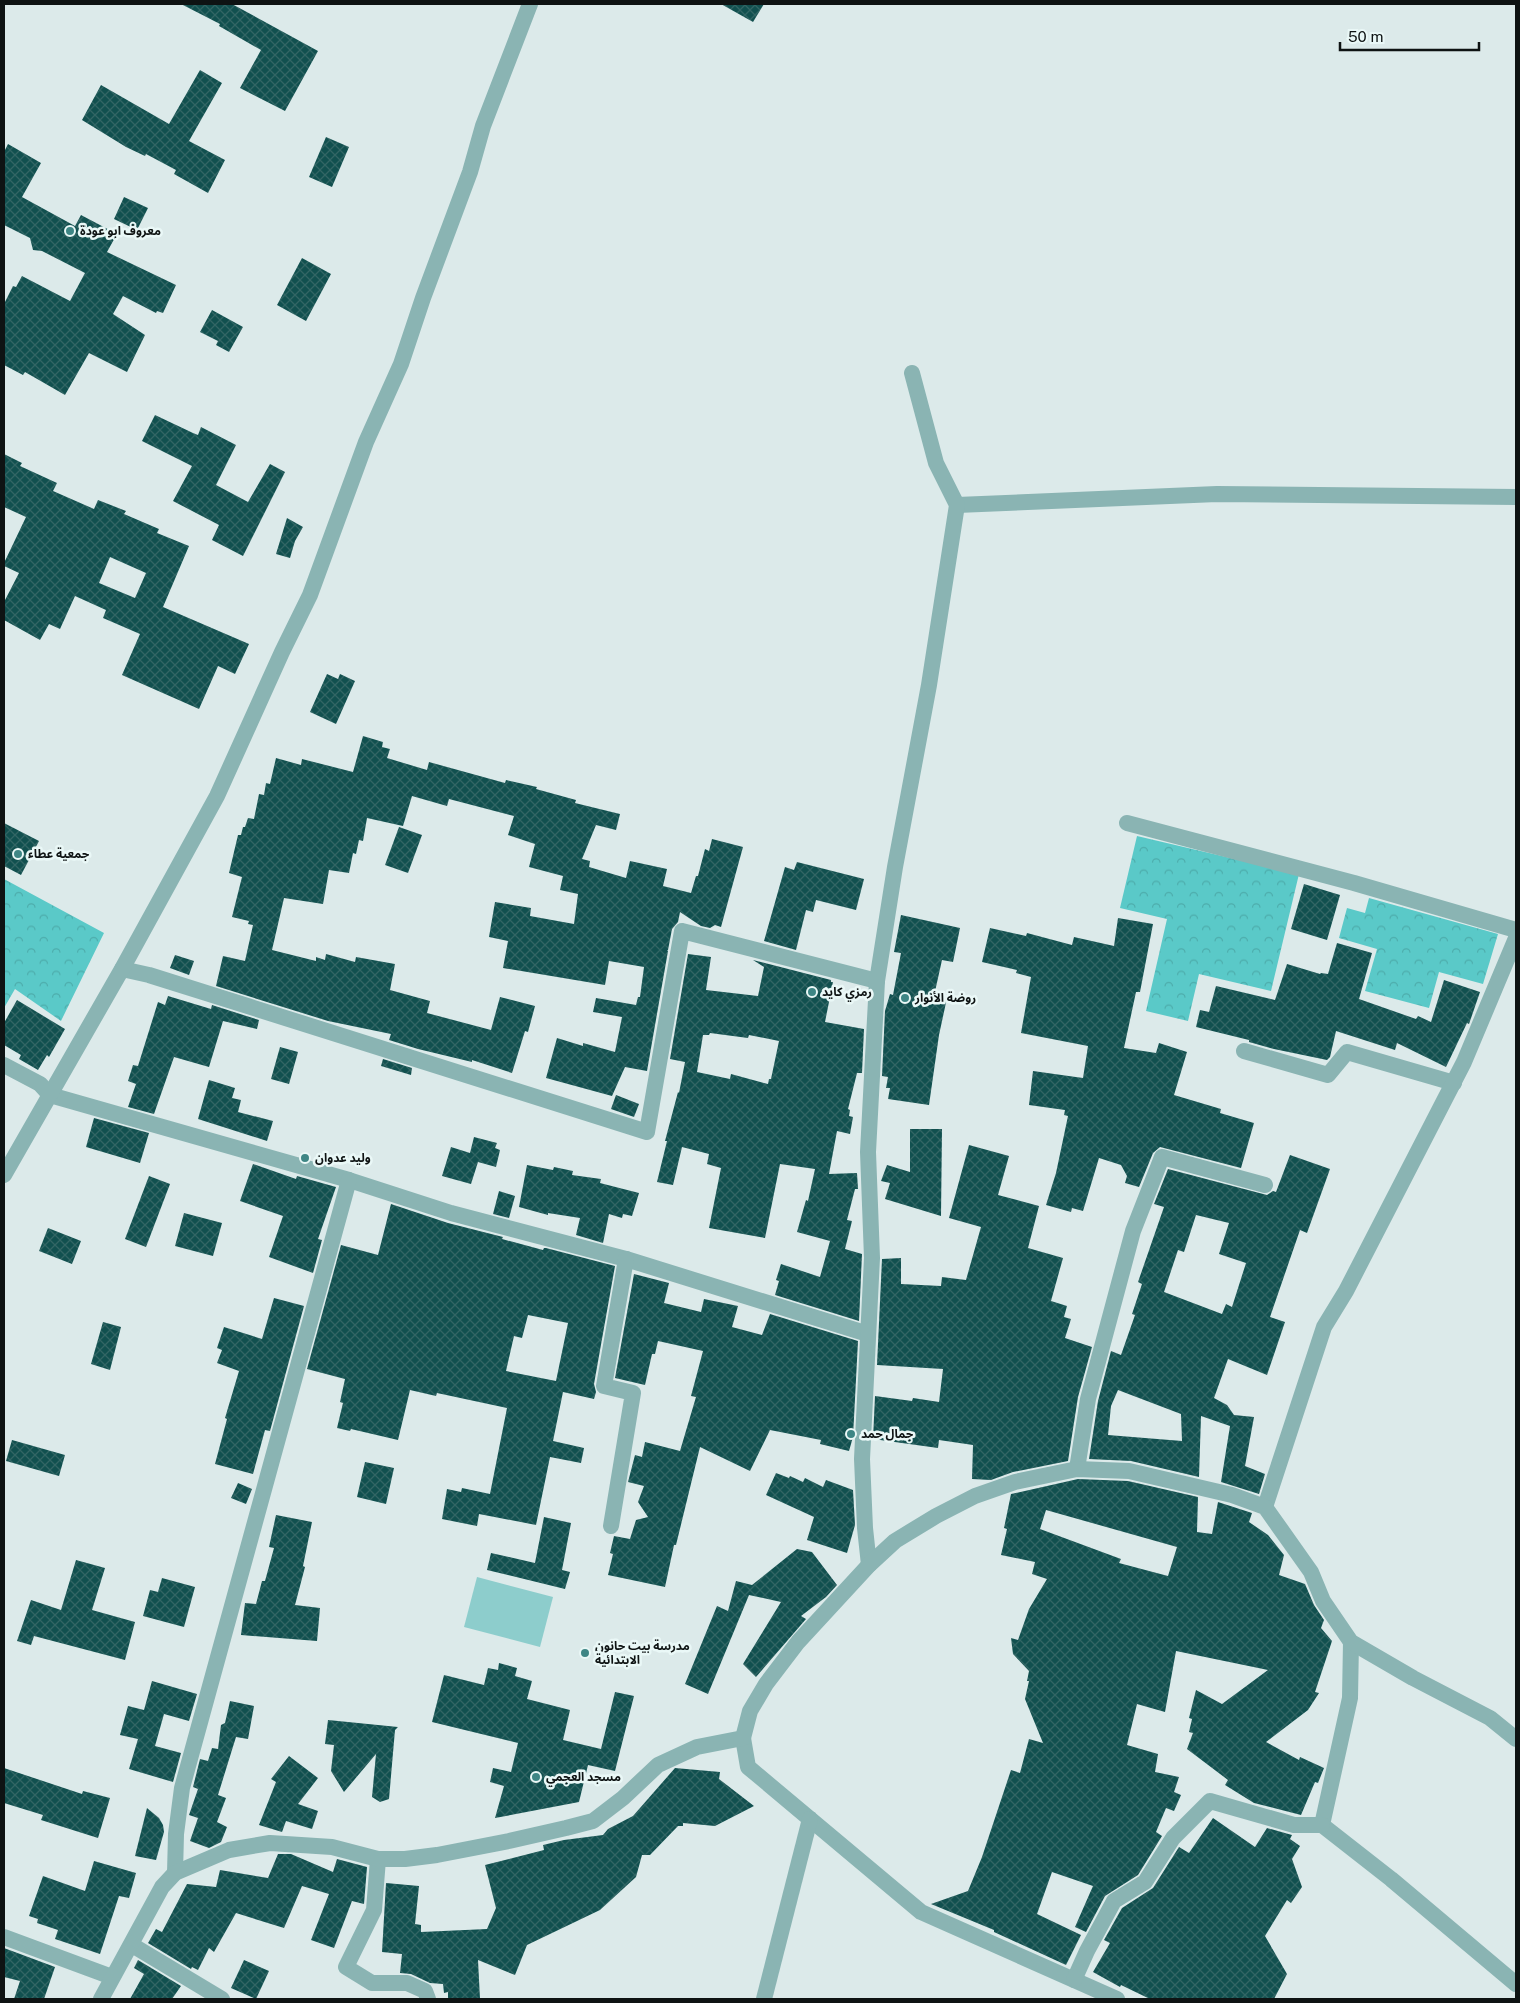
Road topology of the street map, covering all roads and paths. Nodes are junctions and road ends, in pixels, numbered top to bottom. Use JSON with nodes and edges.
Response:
{"nodes":[{"id":1,"x":530,"y":4,"type":"edge"},
{"id":2,"x":912,"y":373,"type":"dead end"},
{"id":3,"x":1516,"y":497,"type":"edge"},
{"id":4,"x":957,"y":505,"type":"junction"},
{"id":5,"x":1127,"y":823,"type":"dead end"},
{"id":6,"x":1516,"y":930,"type":"edge"},
{"id":7,"x":1516,"y":938,"type":"edge"},
{"id":8,"x":122,"y":969,"type":"junction"},
{"id":9,"x":877,"y":981,"type":"junction"},
{"id":10,"x":1244,"y":1051,"type":"dead end"},
{"id":11,"x":4,"y":1065,"type":"edge"},
{"id":12,"x":1454,"y":1082,"type":"junction"},
{"id":13,"x":50,"y":1095,"type":"junction"},
{"id":14,"x":4,"y":1175,"type":"edge"},
{"id":15,"x":349,"y":1180,"type":"junction"},
{"id":16,"x":1265,"y":1185,"type":"dead end"},
{"id":17,"x":626,"y":1259,"type":"junction"},
{"id":18,"x":868,"y":1334,"type":"junction"},
{"id":19,"x":1077,"y":1469,"type":"junction"},
{"id":20,"x":1265,"y":1507,"type":"junction"},
{"id":21,"x":611,"y":1526,"type":"dead end"},
{"id":22,"x":869,"y":1565,"type":"junction"},
{"id":23,"x":1351,"y":1642,"type":"junction"},
{"id":24,"x":743,"y":1738,"type":"junction"},
{"id":25,"x":1516,"y":1739,"type":"edge"},
{"id":26,"x":810,"y":1819,"type":"junction"},
{"id":27,"x":1322,"y":1825,"type":"junction"},
{"id":28,"x":378,"y":1859,"type":"junction"},
{"id":29,"x":175,"y":1873,"type":"junction"},
{"id":30,"x":4,"y":1937,"type":"edge"},
{"id":31,"x":132,"y":1945,"type":"junction"},
{"id":32,"x":112,"y":1977,"type":"junction"},
{"id":33,"x":1074,"y":1980,"type":"junction"},
{"id":34,"x":1516,"y":1984,"type":"edge"},
{"id":35,"x":101,"y":1999,"type":"edge"},
{"id":36,"x":222,"y":1999,"type":"edge"},
{"id":37,"x":428,"y":1999,"type":"edge"},
{"id":38,"x":764,"y":1999,"type":"edge"},
{"id":39,"x":1117,"y":1999,"type":"edge"}],
"edges":[{"from":1,"to":8,"type":"street"},
{"from":2,"to":4,"type":"street"},
{"from":3,"to":4,"type":"street"},
{"from":4,"to":9,"type":"street"},
{"from":5,"to":6,"type":"street"},
{"from":7,"to":12,"type":"street"},
{"from":8,"to":9,"type":"street"},
{"from":8,"to":13,"type":"street"},
{"from":9,"to":18,"type":"street"},
{"from":10,"to":12,"type":"street"},
{"from":11,"to":13,"type":"street"},
{"from":12,"to":20,"type":"street"},
{"from":13,"to":14,"type":"street"},
{"from":13,"to":15,"type":"street"},
{"from":15,"to":17,"type":"street"},
{"from":15,"to":29,"type":"street"},
{"from":16,"to":19,"type":"street"},
{"from":17,"to":18,"type":"street"},
{"from":17,"to":21,"type":"street"},
{"from":18,"to":22,"type":"street"},
{"from":19,"to":20,"type":"street"},
{"from":19,"to":22,"type":"street"},
{"from":20,"to":23,"type":"street"},
{"from":22,"to":24,"type":"street"},
{"from":23,"to":25,"type":"street"},
{"from":23,"to":27,"type":"street"},
{"from":24,"to":26,"type":"street"},
{"from":24,"to":28,"type":"street"},
{"from":26,"to":33,"type":"street"},
{"from":26,"to":38,"type":"street"},
{"from":27,"to":33,"type":"street"},
{"from":27,"to":34,"type":"street"},
{"from":28,"to":29,"type":"street"},
{"from":28,"to":37,"type":"street"},
{"from":29,"to":31,"type":"street"},
{"from":30,"to":32,"type":"street"},
{"from":31,"to":32,"type":"street"},
{"from":31,"to":36,"type":"street"},
{"from":32,"to":35,"type":"street"},
{"from":33,"to":39,"type":"street"}]}
